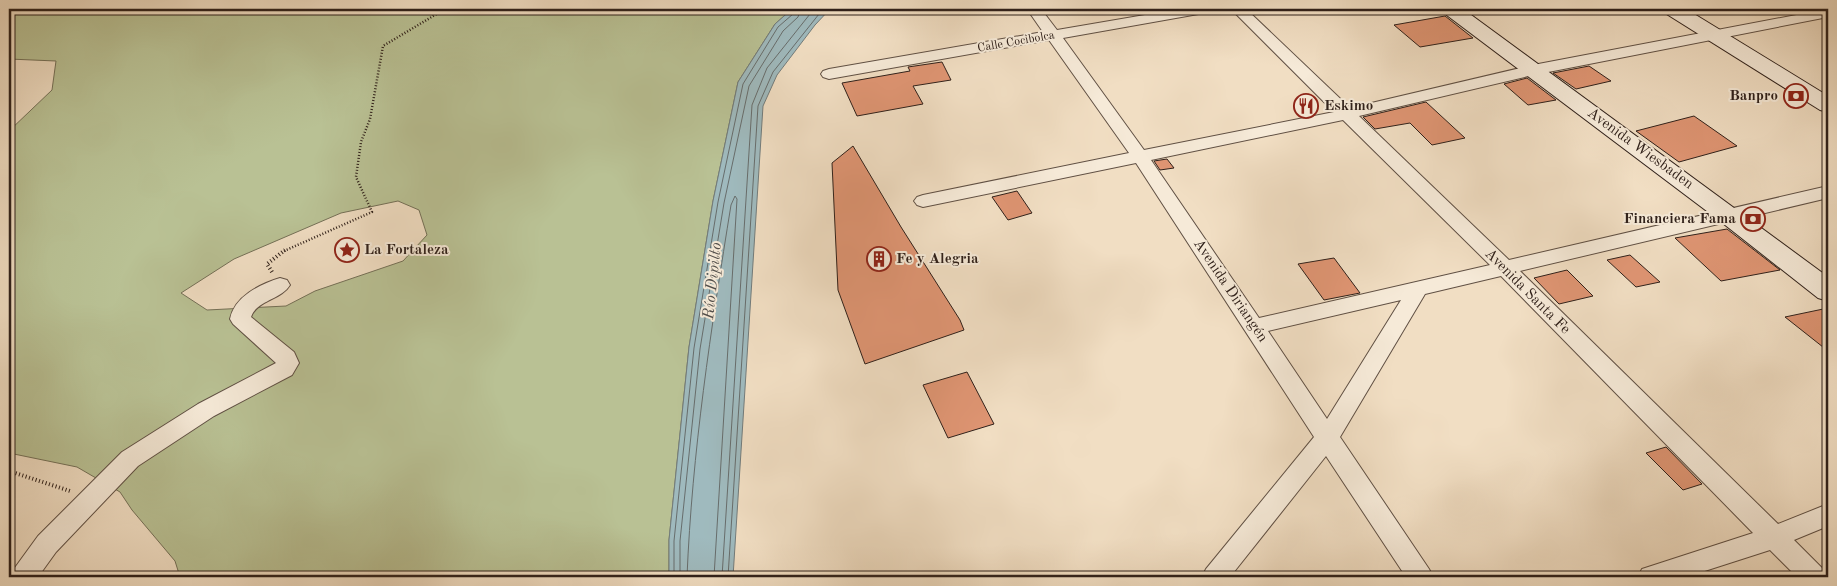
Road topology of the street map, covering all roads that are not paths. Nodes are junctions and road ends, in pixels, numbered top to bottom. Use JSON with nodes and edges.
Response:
{"nodes":[{"id":1,"x":1034,"y":9,"type":"edge"},
{"id":2,"x":1204,"y":9,"type":"edge"},
{"id":3,"x":1238,"y":9,"type":"edge"},
{"id":4,"x":1451,"y":9,"type":"edge"},
{"id":5,"x":1672,"y":9,"type":"edge"},
{"id":6,"x":1828,"y":13,"type":"edge"},
{"id":7,"x":1713,"y":34,"type":"junction"},
{"id":8,"x":1054,"y":35,"type":"junction"},
{"id":9,"x":1533,"y":70,"type":"junction"},
{"id":10,"x":829,"y":74,"type":"dead end"},
{"id":11,"x":1828,"y":106,"type":"edge"},
{"id":12,"x":1348,"y":114,"type":"junction"},
{"id":13,"x":1139,"y":155,"type":"junction"},
{"id":14,"x":1828,"y":192,"type":"edge"},
{"id":15,"x":923,"y":201,"type":"dead end"},
{"id":16,"x":1729,"y":214,"type":"junction"},
{"id":17,"x":1505,"y":268,"type":"junction"},
{"id":18,"x":280,"y":285,"type":"road end"},
{"id":19,"x":1417,"y":290,"type":"junction"},
{"id":20,"x":1828,"y":291,"type":"edge"},
{"id":21,"x":1254,"y":327,"type":"junction"},
{"id":22,"x":1327,"y":438,"type":"junction"},
{"id":23,"x":1828,"y":515,"type":"edge"},
{"id":24,"x":1775,"y":537,"type":"junction"},
{"id":25,"x":1219,"y":576,"type":"edge"},
{"id":26,"x":23,"y":577,"type":"edge"},
{"id":27,"x":1420,"y":577,"type":"edge"},
{"id":28,"x":1651,"y":577,"type":"edge"},
{"id":29,"x":1814,"y":577,"type":"edge"}],
"edges":[{"from":1,"to":8,"type":"street","name":"Avenida Diriangén"},
{"from":2,"to":8,"type":"street","name":"Calle Cocibolca"},
{"from":3,"to":12,"type":"street","name":"Avenida Santa Fe"},
{"from":4,"to":9,"type":"street","name":"Avenida Wiesbaden"},
{"from":5,"to":7,"type":"street"},
{"from":6,"to":7,"type":"street"},
{"from":7,"to":9,"type":"street"},
{"from":7,"to":11,"type":"street"},
{"from":8,"to":10,"type":"street","name":"Calle Cocibolca"},
{"from":8,"to":13,"type":"street","name":"Avenida Diriangén"},
{"from":9,"to":12,"type":"street"},
{"from":9,"to":16,"type":"street","name":"Avenida Wiesbaden"},
{"from":12,"to":13,"type":"street"},
{"from":12,"to":17,"type":"street","name":"Avenida Santa Fe"},
{"from":13,"to":15,"type":"street"},
{"from":13,"to":21,"type":"street","name":"Avenida Diriangén"},
{"from":14,"to":16,"type":"street"},
{"from":16,"to":17,"type":"street"},
{"from":16,"to":20,"type":"street","name":"Avenida Wiesbaden"},
{"from":17,"to":19,"type":"street"},
{"from":17,"to":24,"type":"street","name":"Avenida Santa Fe"},
{"from":18,"to":26,"type":"street"},
{"from":19,"to":21,"type":"street"},
{"from":19,"to":22,"type":"street"},
{"from":21,"to":22,"type":"street","name":"Avenida Diriangén"},
{"from":22,"to":25,"type":"street"},
{"from":22,"to":27,"type":"street","name":"Avenida Diriangén"},
{"from":23,"to":24,"type":"street"},
{"from":24,"to":28,"type":"street"},
{"from":24,"to":29,"type":"street","name":"Avenida Santa Fe"}]}
